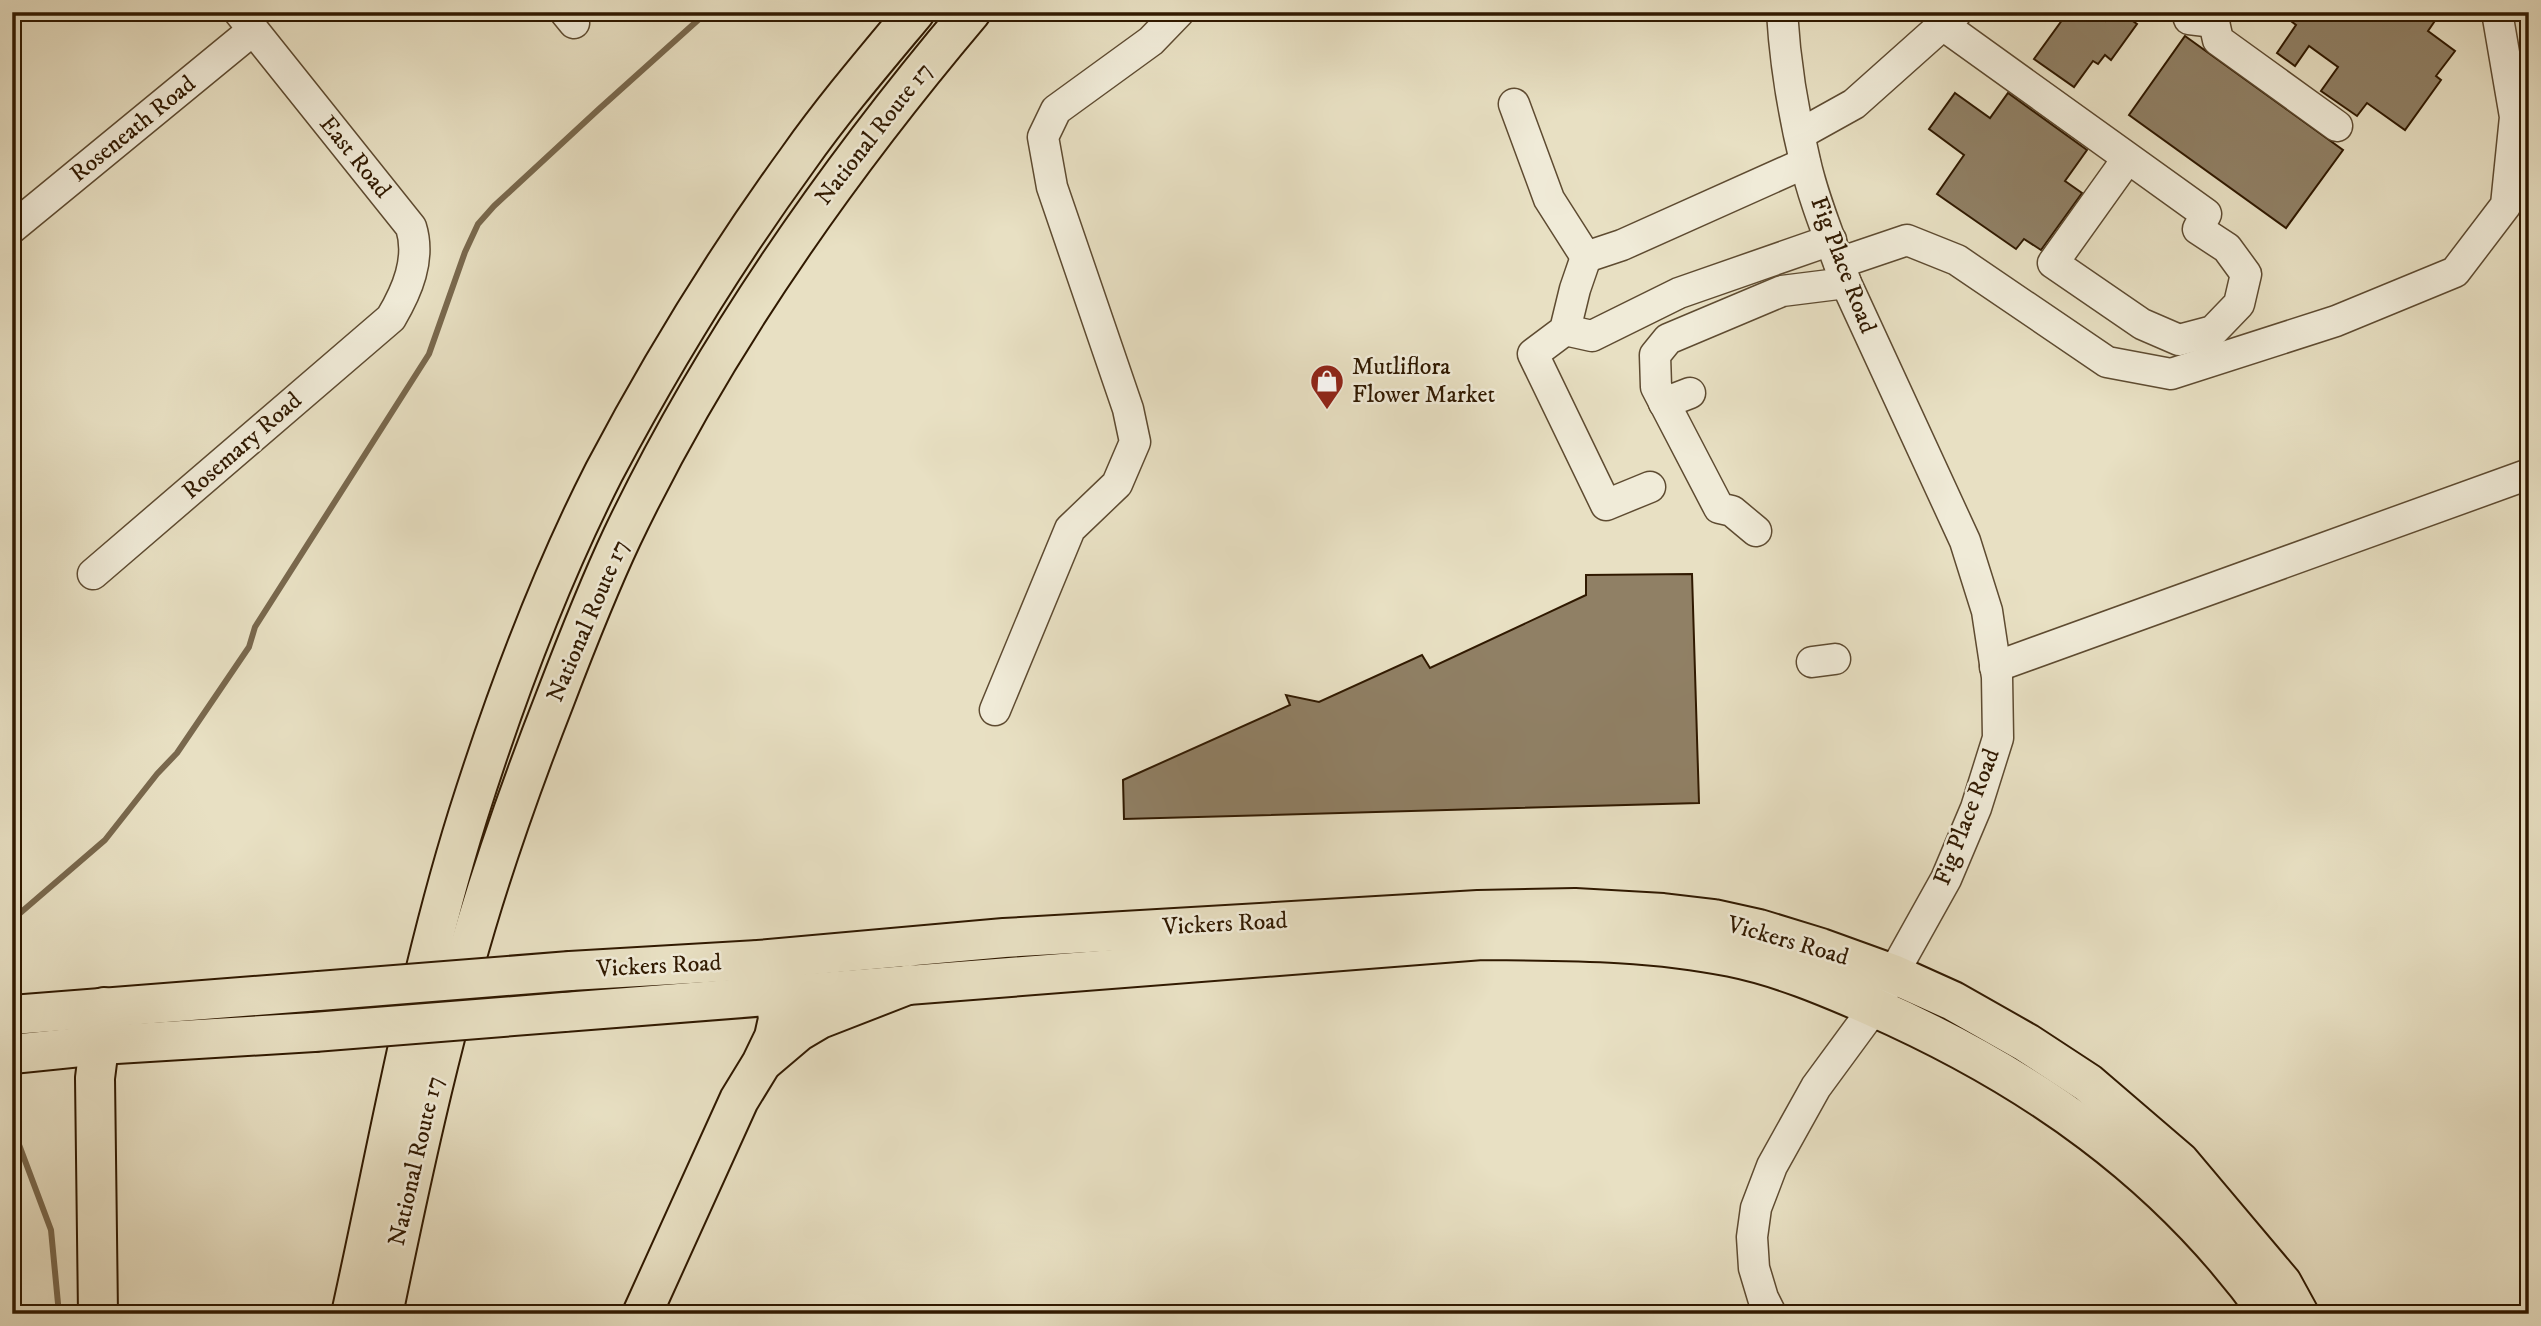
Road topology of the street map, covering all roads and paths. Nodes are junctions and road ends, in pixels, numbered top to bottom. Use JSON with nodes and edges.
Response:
{"nodes":[{"id":1,"x":915,"y":12,"type":"edge"},
{"id":2,"x":971,"y":12,"type":"edge"},
{"id":3,"x":1179,"y":12,"type":"edge"},
{"id":4,"x":1782,"y":12,"type":"edge"},
{"id":5,"x":2497,"y":12,"type":"edge"},
{"id":6,"x":2206,"y":15,"type":"edge"},
{"id":7,"x":1950,"y":19,"type":"edge"},
{"id":8,"x":246,"y":21,"type":"edge"},
{"id":9,"x":1514,"y":104,"type":"dead end"},
{"id":10,"x":2337,"y":126,"type":"dead end"},
{"id":11,"x":1802,"y":149,"type":"junction"},
{"id":12,"x":2128,"y":158,"type":"junction"},
{"id":13,"x":12,"y":228,"type":"edge"},
{"id":14,"x":1586,"y":257,"type":"junction"},
{"id":15,"x":1839,"y":262,"type":"junction"},
{"id":16,"x":391,"y":318,"type":"joint"},
{"id":17,"x":1566,"y":330,"type":"junction"},
{"id":18,"x":2529,"y":474,"type":"edge"},
{"id":19,"x":1650,"y":487,"type":"dead end"},
{"id":20,"x":1756,"y":531,"type":"dead end"},
{"id":21,"x":93,"y":574,"type":"dead end"},
{"id":22,"x":1996,"y":667,"type":"junction"},
{"id":23,"x":995,"y":710,"type":"dead end"},
{"id":24,"x":758,"y":960,"type":"junction"},
{"id":25,"x":1893,"y":975,"type":"junction"},
{"id":26,"x":910,"y":984,"type":"junction"},
{"id":27,"x":775,"y":996,"type":"junction"},
{"id":28,"x":104,"y":1007,"type":"junction"},
{"id":29,"x":1874,"y":1008,"type":"junction"},
{"id":30,"x":12,"y":1015,"type":"edge"},
{"id":31,"x":100,"y":1045,"type":"junction"},
{"id":32,"x":12,"y":1054,"type":"edge"},
{"id":33,"x":761,"y":1064,"type":"junction"},
{"id":34,"x":98,"y":1314,"type":"edge"},
{"id":35,"x":351,"y":1314,"type":"edge"},
{"id":36,"x":383,"y":1314,"type":"edge"},
{"id":37,"x":642,"y":1314,"type":"edge"},
{"id":38,"x":1770,"y":1314,"type":"edge"},
{"id":39,"x":2269,"y":1314,"type":"edge"},
{"id":40,"x":2299,"y":1314,"type":"edge"}],
"edges":[{"from":1,"to":35,"type":"main road"},
{"from":2,"to":36,"type":"main road","name":"National Route 17"},
{"from":3,"to":23,"type":"street"},
{"from":4,"to":11,"type":"street","name":"Fig Place Road"},
{"from":5,"to":15,"type":"street"},
{"from":6,"to":10,"type":"street"},
{"from":7,"to":11,"type":"street"},
{"from":7,"to":12,"type":"street"},
{"from":8,"to":13,"type":"street","name":"Roseneath Road"},
{"from":8,"to":16,"type":"street","name":"East Road"},
{"from":9,"to":14,"type":"street"},
{"from":11,"to":14,"type":"street"},
{"from":11,"to":15,"type":"street","name":"Fig Place Road"},
{"from":12,"to":12,"type":"street"},
{"from":14,"to":17,"type":"street"},
{"from":15,"to":17,"type":"street"},
{"from":15,"to":20,"type":"street"},
{"from":15,"to":22,"type":"street","name":"Fig Place Road"},
{"from":16,"to":21,"type":"street","name":"Rosemary Road"},
{"from":17,"to":19,"type":"street"},
{"from":18,"to":22,"type":"street"},
{"from":22,"to":25,"type":"street","name":"Fig Place Road"},
{"from":24,"to":25,"type":"main road","name":"Vickers Road"},
{"from":24,"to":27,"type":"main road"},
{"from":24,"to":28,"type":"main road","name":"Vickers Road","bridge":true},
{"from":25,"to":29,"type":"street","name":"Fig Place Road"},
{"from":25,"to":40,"type":"main road","name":"Vickers Road"},
{"from":26,"to":27,"type":"main road","name":"Vickers Road"},
{"from":26,"to":29,"type":"main road","name":"Vickers Road"},
{"from":26,"to":33,"type":"main road"},
{"from":27,"to":31,"type":"main road","name":"Vickers Road","bridge":true},
{"from":27,"to":33,"type":"main road"},
{"from":28,"to":30,"type":"main road","name":"Vickers Road"},
{"from":28,"to":31,"type":"main road"},
{"from":29,"to":38,"type":"street","name":"Fig Place Road"},
{"from":29,"to":39,"type":"main road","name":"Vickers Road"},
{"from":31,"to":32,"type":"main road","name":"Vickers Road"},
{"from":31,"to":34,"type":"main road"},
{"from":33,"to":37,"type":"main road"}]}
